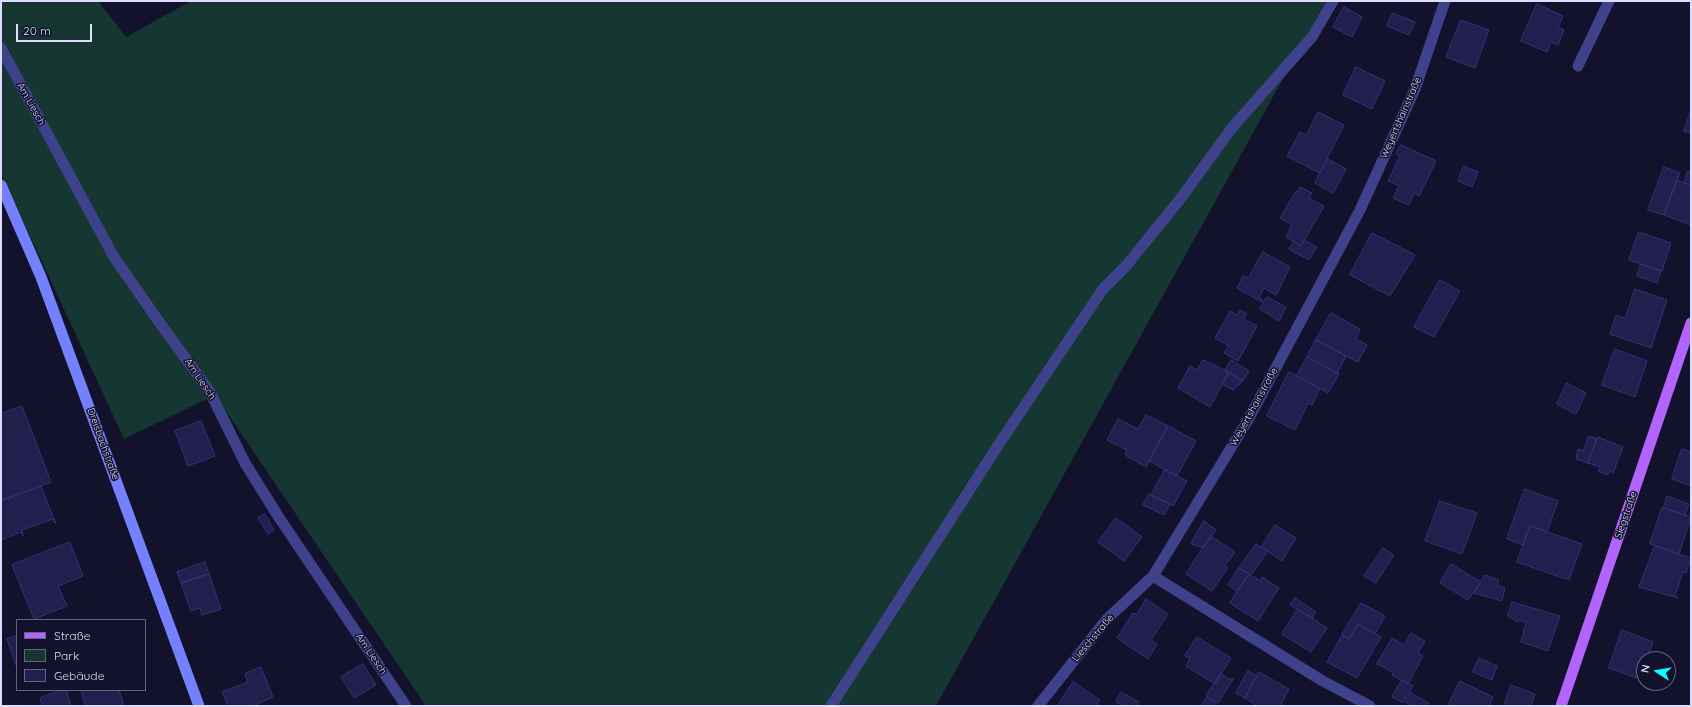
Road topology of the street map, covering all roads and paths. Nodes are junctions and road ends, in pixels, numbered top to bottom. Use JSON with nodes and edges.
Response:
{"nodes":[{"id":1,"x":1333,"y":1,"type":"edge"},
{"id":2,"x":1445,"y":1,"type":"edge"},
{"id":3,"x":1609,"y":1,"type":"edge"},
{"id":4,"x":1,"y":48,"type":"edge"},
{"id":5,"x":1578,"y":66,"type":"dead end"},
{"id":6,"x":1,"y":185,"type":"edge"},
{"id":7,"x":1691,"y":323,"type":"edge"},
{"id":8,"x":1153,"y":576,"type":"junction"},
{"id":9,"x":199,"y":706,"type":"edge"},
{"id":10,"x":406,"y":706,"type":"edge"},
{"id":11,"x":831,"y":706,"type":"edge"},
{"id":12,"x":1038,"y":706,"type":"edge"},
{"id":13,"x":1370,"y":706,"type":"edge"},
{"id":14,"x":1561,"y":706,"type":"edge"}],
"edges":[{"from":1,"to":11,"type":"street"},
{"from":2,"to":8,"type":"street","name":"Weyertshainstraße"},
{"from":3,"to":5,"type":"street"},
{"from":4,"to":10,"type":"street","name":"Am Liesch"},
{"from":6,"to":9,"type":"main road","name":"Dreisbachstraße"},
{"from":7,"to":14,"type":"main road","name":"Siegstraße"},
{"from":8,"to":12,"type":"street","name":"Lieschstraße"},
{"from":8,"to":13,"type":"street"}]}
